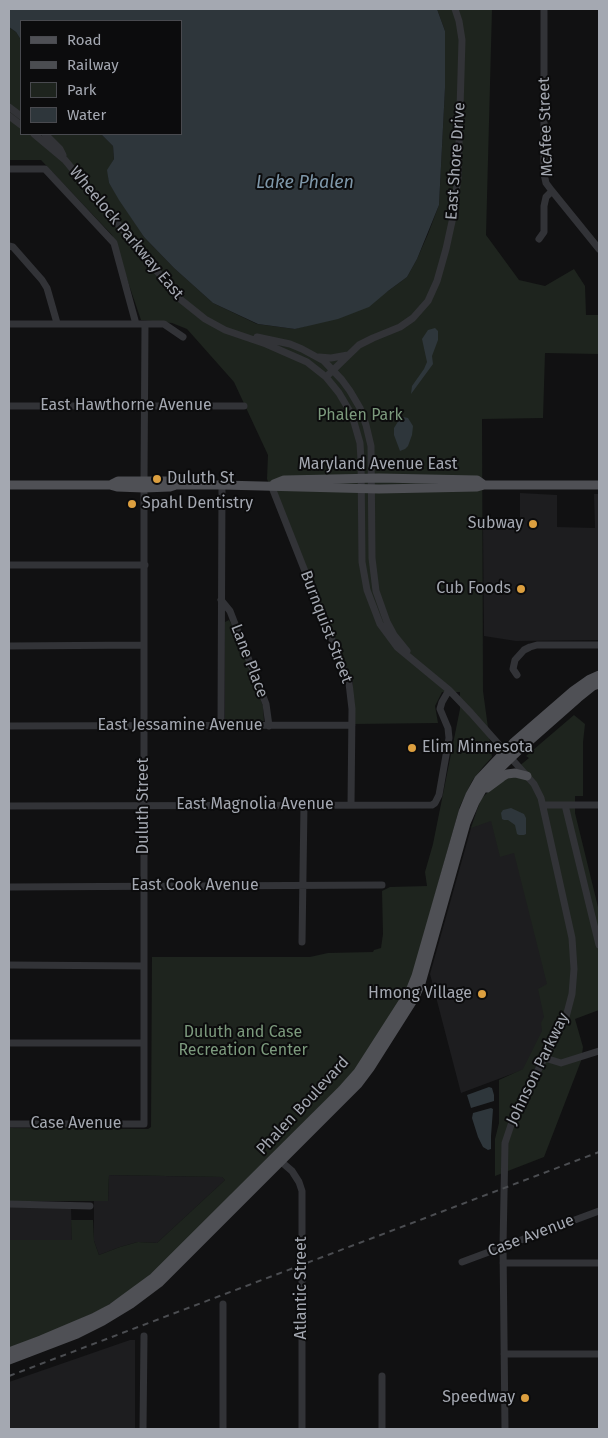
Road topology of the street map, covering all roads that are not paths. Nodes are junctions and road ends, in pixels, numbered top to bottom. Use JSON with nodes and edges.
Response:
{"nodes":[{"id":1,"x":455,"y":9,"type":"edge"},
{"id":2,"x":544,"y":9,"type":"edge"},
{"id":3,"x":9,"y":107,"type":"edge"},
{"id":4,"x":20,"y":115,"type":"edge"},
{"id":5,"x":9,"y":116,"type":"edge"},
{"id":6,"x":20,"y":124,"type":"edge"},
{"id":7,"x":35,"y":135,"type":"edge"},
{"id":8,"x":45,"y":135,"type":"edge"},
{"id":9,"x":65,"y":160,"type":"junction"},
{"id":10,"x":9,"y":169,"type":"edge"},
{"id":11,"x":552,"y":191,"type":"junction"},
{"id":12,"x":539,"y":239,"type":"dead end"},
{"id":13,"x":9,"y":246,"type":"edge"},
{"id":14,"x":599,"y":249,"type":"edge"},
{"id":15,"x":57,"y":323,"type":"junction"},
{"id":16,"x":9,"y":324,"type":"edge"},
{"id":17,"x":136,"y":324,"type":"junction"},
{"id":18,"x":145,"y":324,"type":"junction"},
{"id":19,"x":240,"y":335,"type":"junction"},
{"id":20,"x":183,"y":337,"type":"dead end"},
{"id":21,"x":348,"y":355,"type":"junction"},
{"id":22,"x":316,"y":356,"type":"junction"},
{"id":23,"x":333,"y":370,"type":"junction"},
{"id":24,"x":326,"y":377,"type":"junction"},
{"id":25,"x":9,"y":406,"type":"edge"},
{"id":26,"x":145,"y":406,"type":"junction"},
{"id":27,"x":244,"y":406,"type":"dead end"},
{"id":28,"x":361,"y":478,"type":"junction"},
{"id":29,"x":372,"y":478,"type":"junction"},
{"id":30,"x":144,"y":484,"type":"junction"},
{"id":31,"x":222,"y":484,"type":"junction"},
{"id":32,"x":484,"y":484,"type":"junction"},
{"id":33,"x":9,"y":485,"type":"edge"},
{"id":34,"x":271,"y":485,"type":"junction"},
{"id":35,"x":599,"y":485,"type":"edge"},
{"id":36,"x":361,"y":489,"type":"junction"},
{"id":37,"x":372,"y":489,"type":"junction"},
{"id":38,"x":9,"y":565,"type":"edge"},
{"id":39,"x":145,"y":565,"type":"junction"},
{"id":40,"x":221,"y":600,"type":"junction"},
{"id":41,"x":144,"y":645,"type":"junction"},
{"id":42,"x":599,"y":645,"type":"edge"},
{"id":43,"x":9,"y":646,"type":"edge"},
{"id":44,"x":423,"y":668,"type":"junction"},
{"id":45,"x":517,"y":675,"type":"dead end"},
{"id":46,"x":599,"y":675,"type":"edge"},
{"id":47,"x":599,"y":684,"type":"edge"},
{"id":48,"x":449,"y":690,"type":"junction"},
{"id":49,"x":352,"y":725,"type":"junction"},
{"id":50,"x":9,"y":726,"type":"edge"},
{"id":51,"x":144,"y":726,"type":"junction"},
{"id":52,"x":220,"y":726,"type":"junction"},
{"id":53,"x":269,"y":726,"type":"junction"},
{"id":54,"x":508,"y":754,"type":"junction"},
{"id":55,"x":527,"y":776,"type":"junction"},
{"id":56,"x":304,"y":805,"type":"junction"},
{"id":57,"x":351,"y":805,"type":"junction"},
{"id":58,"x":543,"y":805,"type":"junction"},
{"id":59,"x":565,"y":805,"type":"junction"},
{"id":60,"x":599,"y":805,"type":"edge"},
{"id":61,"x":9,"y":806,"type":"edge"},
{"id":62,"x":144,"y":806,"type":"junction"},
{"id":63,"x":469,"y":818,"type":"junction"},
{"id":64,"x":382,"y":885,"type":"dead end"},
{"id":65,"x":303,"y":886,"type":"junction"},
{"id":66,"x":9,"y":887,"type":"edge"},
{"id":67,"x":144,"y":887,"type":"junction"},
{"id":68,"x":302,"y":942,"type":"dead end"},
{"id":69,"x":599,"y":946,"type":"edge"},
{"id":70,"x":9,"y":966,"type":"edge"},
{"id":71,"x":144,"y":966,"type":"junction"},
{"id":72,"x":9,"y":1043,"type":"edge"},
{"id":73,"x":144,"y":1043,"type":"junction"},
{"id":74,"x":599,"y":1050,"type":"edge"},
{"id":75,"x":545,"y":1058,"type":"junction"},
{"id":76,"x":9,"y":1124,"type":"edge"},
{"id":77,"x":144,"y":1124,"type":"joint"},
{"id":78,"x":279,"y":1159,"type":"junction"},
{"id":79,"x":9,"y":1204,"type":"edge"},
{"id":80,"x":90,"y":1206,"type":"dead end"},
{"id":81,"x":599,"y":1211,"type":"edge"},
{"id":82,"x":503,"y":1246,"type":"junction"},
{"id":83,"x":462,"y":1262,"type":"dead end"},
{"id":84,"x":503,"y":1263,"type":"junction"},
{"id":85,"x":599,"y":1263,"type":"edge"},
{"id":86,"x":223,"y":1304,"type":"dead end"},
{"id":87,"x":144,"y":1336,"type":"dead end"},
{"id":88,"x":9,"y":1352,"type":"edge"},
{"id":89,"x":504,"y":1354,"type":"junction"},
{"id":90,"x":599,"y":1354,"type":"edge"},
{"id":91,"x":9,"y":1360,"type":"edge"},
{"id":92,"x":382,"y":1376,"type":"dead end"},
{"id":93,"x":142,"y":1429,"type":"edge"},
{"id":94,"x":223,"y":1429,"type":"edge"},
{"id":95,"x":302,"y":1429,"type":"edge"},
{"id":96,"x":382,"y":1429,"type":"edge"},
{"id":97,"x":505,"y":1429,"type":"edge"}],
"edges":[{"from":1,"to":21,"type":"street","name":"East Shore Drive"},
{"from":2,"to":11,"type":"street","name":"McAfee Street"},
{"from":3,"to":4,"type":"street"},
{"from":5,"to":6,"type":"street"},
{"from":7,"to":9,"type":"street","name":"Wheelock Parkway East"},
{"from":8,"to":9,"type":"street","name":"Wheelock Parkway East"},
{"from":9,"to":19,"type":"street","name":"Wheelock Parkway East"},
{"from":10,"to":17,"type":"street"},
{"from":11,"to":12,"type":"street","name":"McAfee Street"},
{"from":11,"to":14,"type":"street"},
{"from":13,"to":15,"type":"street"},
{"from":15,"to":16,"type":"street"},
{"from":15,"to":17,"type":"street"},
{"from":17,"to":18,"type":"street"},
{"from":18,"to":20,"type":"street"},
{"from":18,"to":26,"type":"street","name":"Duluth Street"},
{"from":19,"to":22,"type":"street","name":"Wheelock Parkway East"},
{"from":19,"to":24,"type":"street","name":"Wheelock Parkway East"},
{"from":21,"to":22,"type":"street"},
{"from":21,"to":23,"type":"street","name":"East Shore Drive"},
{"from":22,"to":23,"type":"street","name":"Wheelock Parkway East"},
{"from":23,"to":24,"type":"street","name":"East Shore Drive"},
{"from":23,"to":29,"type":"street","name":"Johnson Parkway"},
{"from":24,"to":28,"type":"street","name":"Johnson Parkway"},
{"from":25,"to":26,"type":"street","name":"East Hawthorne Avenue"},
{"from":26,"to":27,"type":"street","name":"East Hawthorne Avenue"},
{"from":26,"to":30,"type":"street","name":"Duluth Street"},
{"from":28,"to":29,"type":"main road","name":"Maryland Avenue East"},
{"from":28,"to":34,"type":"main road","name":"Maryland Avenue East"},
{"from":28,"to":36,"type":"street","name":"Johnson Parkway"},
{"from":29,"to":32,"type":"main road","name":"Maryland Avenue East"},
{"from":29,"to":37,"type":"street","name":"Johnson Parkway"},
{"from":30,"to":31,"type":"main road","name":"Maryland Avenue East"},
{"from":30,"to":33,"type":"main road","name":"Maryland Avenue East"},
{"from":30,"to":39,"type":"street","name":"Duluth Street"},
{"from":31,"to":34,"type":"main road","name":"Maryland Avenue East"},
{"from":31,"to":40,"type":"street","name":"Lane Place"},
{"from":32,"to":35,"type":"main road","name":"Maryland Avenue East"},
{"from":32,"to":37,"type":"main road","name":"Maryland Avenue East"},
{"from":34,"to":36,"type":"main road","name":"Maryland Avenue East"},
{"from":34,"to":49,"type":"street","name":"Burnquist Street"},
{"from":36,"to":37,"type":"main road","name":"Maryland Avenue East"},
{"from":36,"to":44,"type":"street","name":"Johnson Parkway"},
{"from":37,"to":44,"type":"street","name":"Johnson Parkway"},
{"from":38,"to":39,"type":"street"},
{"from":39,"to":41,"type":"street","name":"Duluth Street"},
{"from":40,"to":52,"type":"street","name":"Lane Place"},
{"from":40,"to":53,"type":"street","name":"Lane Place"},
{"from":41,"to":43,"type":"street"},
{"from":41,"to":51,"type":"street","name":"Duluth Street"},
{"from":42,"to":45,"type":"street"},
{"from":44,"to":48,"type":"street","name":"Johnson Parkway"},
{"from":46,"to":54,"type":"main road","name":"Phalen Boulevard"},
{"from":47,"to":54,"type":"main road","name":"Phalen Boulevard"},
{"from":48,"to":54,"type":"street","name":"Johnson Parkway"},
{"from":48,"to":57,"type":"street","name":"East Magnolia Avenue"},
{"from":49,"to":53,"type":"street","name":"East Jessamine Avenue"},
{"from":49,"to":57,"type":"street","name":"Burnquist Street"},
{"from":50,"to":51,"type":"street","name":"East Jessamine Avenue"},
{"from":51,"to":52,"type":"street","name":"East Jessamine Avenue"},
{"from":51,"to":62,"type":"street","name":"Duluth Street"},
{"from":52,"to":53,"type":"street","name":"East Jessamine Avenue"},
{"from":54,"to":55,"type":"street","name":"Johnson Parkway"},
{"from":54,"to":63,"type":"main road","name":"Phalen Boulevard"},
{"from":54,"to":78,"type":"main road","name":"Phalen Boulevard"},
{"from":55,"to":58,"type":"street","name":"Johnson Parkway"},
{"from":55,"to":63,"type":"main road"},
{"from":56,"to":57,"type":"street","name":"East Magnolia Avenue"},
{"from":56,"to":62,"type":"street","name":"East Magnolia Avenue"},
{"from":56,"to":65,"type":"street"},
{"from":58,"to":59,"type":"street"},
{"from":58,"to":75,"type":"street","name":"Johnson Parkway"},
{"from":59,"to":60,"type":"street"},
{"from":59,"to":69,"type":"street"},
{"from":61,"to":62,"type":"street","name":"East Magnolia Avenue"},
{"from":62,"to":67,"type":"street","name":"Duluth Street"},
{"from":63,"to":78,"type":"main road","name":"Phalen Boulevard"},
{"from":64,"to":65,"type":"street","name":"East Cook Avenue"},
{"from":65,"to":67,"type":"street","name":"East Cook Avenue"},
{"from":65,"to":68,"type":"street"},
{"from":66,"to":67,"type":"street","name":"East Cook Avenue"},
{"from":67,"to":71,"type":"street","name":"Duluth Street"},
{"from":70,"to":71,"type":"street"},
{"from":71,"to":73,"type":"street","name":"Duluth Street"},
{"from":72,"to":73,"type":"street"},
{"from":73,"to":77,"type":"street","name":"Duluth Street"},
{"from":74,"to":75,"type":"street"},
{"from":75,"to":82,"type":"street","name":"Johnson Parkway"},
{"from":76,"to":77,"type":"street","name":"Case Avenue"},
{"from":78,"to":88,"type":"main road","name":"Phalen Boulevard"},
{"from":78,"to":91,"type":"main road","name":"Phalen Boulevard"},
{"from":78,"to":95,"type":"street","name":"Atlantic Street"},
{"from":79,"to":80,"type":"street"},
{"from":81,"to":82,"type":"street","name":"Case Avenue"},
{"from":82,"to":83,"type":"street","name":"Case Avenue"},
{"from":82,"to":84,"type":"street","name":"Johnson Parkway"},
{"from":84,"to":85,"type":"street"},
{"from":84,"to":89,"type":"street","name":"Johnson Parkway"},
{"from":86,"to":94,"type":"street"},
{"from":87,"to":93,"type":"street"},
{"from":89,"to":90,"type":"street"},
{"from":89,"to":97,"type":"street","name":"Johnson Parkway"},
{"from":92,"to":96,"type":"street"}]}
